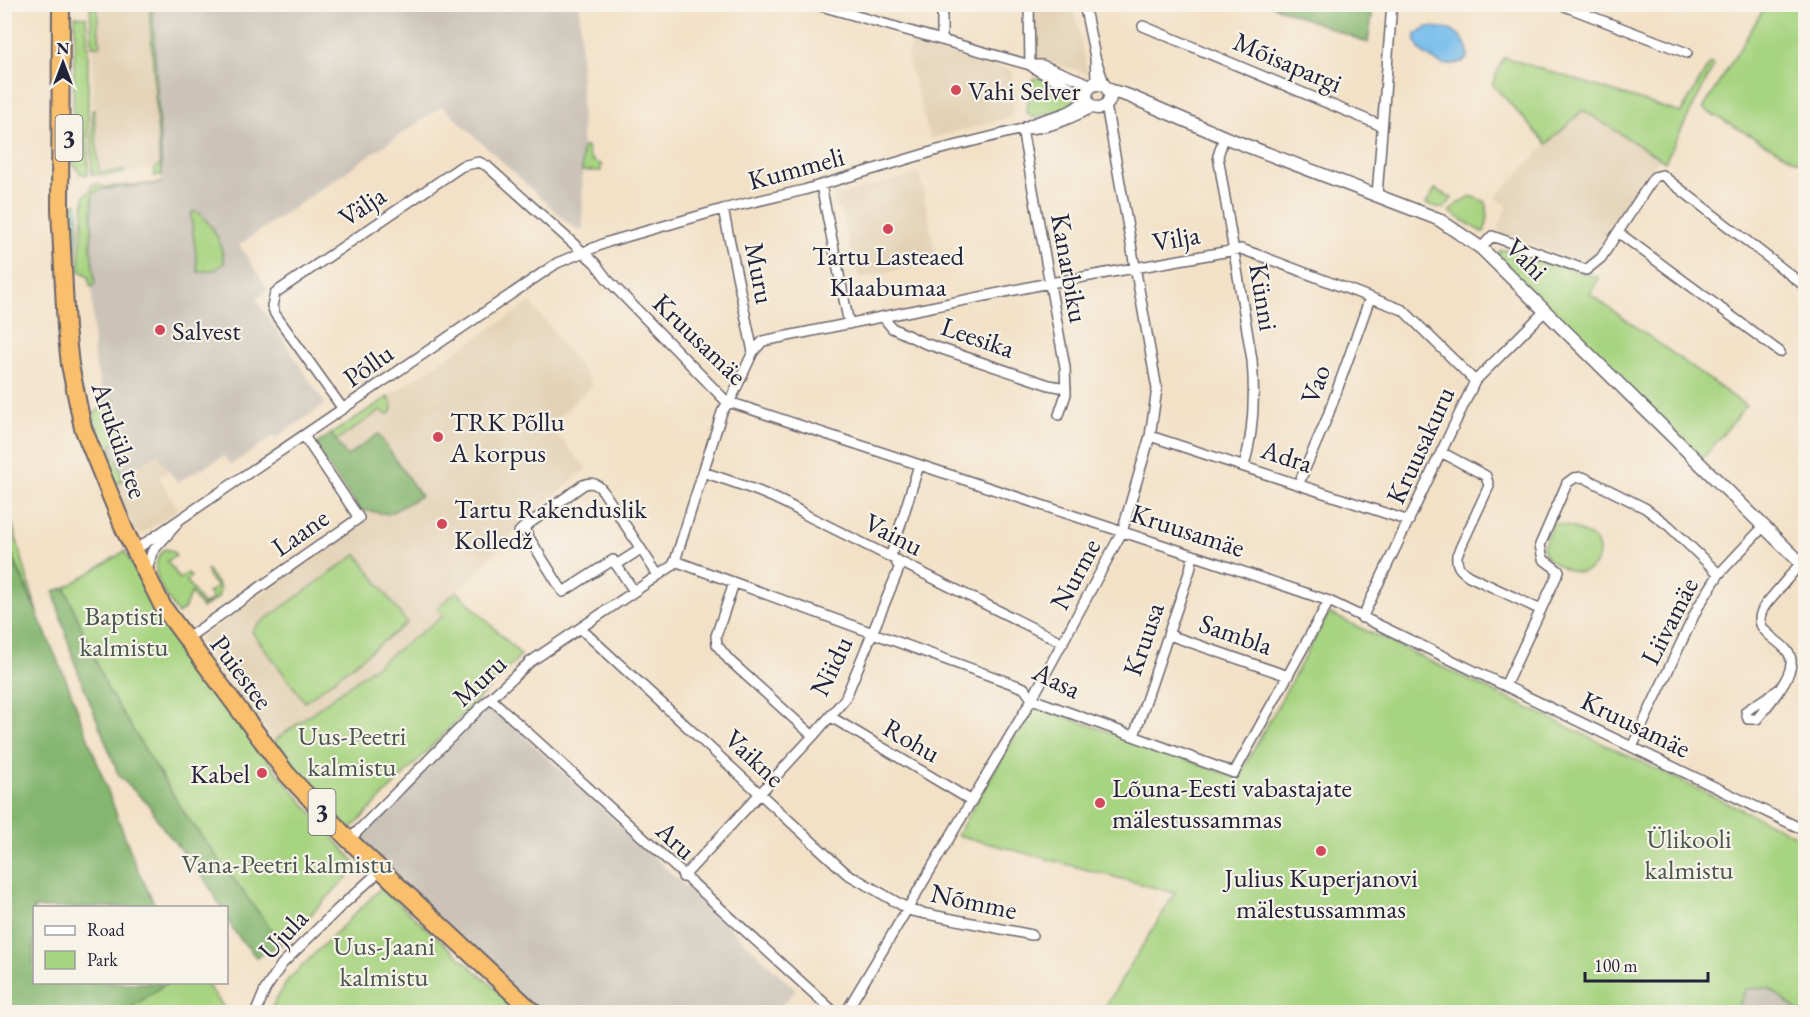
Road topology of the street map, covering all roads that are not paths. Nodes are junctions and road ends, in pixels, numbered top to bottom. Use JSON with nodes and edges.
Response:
{"nodes":[{"id":1,"x":61,"y":4,"type":"edge"},
{"id":2,"x":70,"y":4,"type":"edge"},
{"id":3,"x":814,"y":4,"type":"edge"},
{"id":4,"x":942,"y":4,"type":"edge"},
{"id":5,"x":1029,"y":4,"type":"edge"},
{"id":6,"x":1084,"y":4,"type":"edge"},
{"id":7,"x":1392,"y":4,"type":"edge"},
{"id":8,"x":1559,"y":4,"type":"edge"},
{"id":9,"x":851,"y":9,"type":"edge"},
{"id":10,"x":1143,"y":26,"type":"dead end"},
{"id":11,"x":942,"y":39,"type":"junction"},
{"id":12,"x":1687,"y":53,"type":"dead end"},
{"id":13,"x":1030,"y":65,"type":"junction"},
{"id":14,"x":1100,"y":96,"type":"junction"},
{"id":15,"x":1382,"y":126,"type":"junction"},
{"id":16,"x":1022,"y":129,"type":"junction"},
{"id":17,"x":1224,"y":137,"type":"junction"},
{"id":18,"x":821,"y":185,"type":"junction"},
{"id":19,"x":1377,"y":195,"type":"junction"},
{"id":20,"x":723,"y":209,"type":"junction"},
{"id":21,"x":1619,"y":233,"type":"junction"},
{"id":22,"x":1481,"y":248,"type":"junction"},
{"id":23,"x":1234,"y":250,"type":"junction"},
{"id":24,"x":583,"y":252,"type":"junction"},
{"id":25,"x":1136,"y":268,"type":"junction"},
{"id":26,"x":64,"y":272,"type":"junction"},
{"id":27,"x":1050,"y":283,"type":"junction"},
{"id":28,"x":1806,"y":287,"type":"edge"},
{"id":29,"x":1370,"y":298,"type":"junction"},
{"id":30,"x":1545,"y":311,"type":"junction"},
{"id":31,"x":883,"y":317,"type":"junction"},
{"id":32,"x":849,"y":324,"type":"junction"},
{"id":33,"x":753,"y":352,"type":"junction"},
{"id":34,"x":1780,"y":352,"type":"dead end"},
{"id":35,"x":1475,"y":381,"type":"junction"},
{"id":36,"x":1066,"y":388,"type":"junction"},
{"id":37,"x":728,"y":402,"type":"junction"},
{"id":38,"x":343,"y":409,"type":"junction"},
{"id":39,"x":1059,"y":415,"type":"dead end"},
{"id":40,"x":304,"y":436,"type":"junction"},
{"id":41,"x":1150,"y":436,"type":"junction"},
{"id":42,"x":1441,"y":452,"type":"junction"},
{"id":43,"x":919,"y":465,"type":"junction"},
{"id":44,"x":1244,"y":466,"type":"junction"},
{"id":45,"x":702,"y":472,"type":"junction"},
{"id":46,"x":1299,"y":483,"type":"junction"},
{"id":47,"x":181,"y":519,"type":"junction"},
{"id":48,"x":1409,"y":520,"type":"junction"},
{"id":49,"x":1764,"y":526,"type":"junction"},
{"id":50,"x":1122,"y":532,"type":"junction"},
{"id":51,"x":641,"y":549,"type":"junction"},
{"id":52,"x":135,"y":550,"type":"junction"},
{"id":53,"x":1193,"y":555,"type":"junction"},
{"id":54,"x":894,"y":560,"type":"junction"},
{"id":55,"x":675,"y":561,"type":"junction"},
{"id":56,"x":616,"y":565,"type":"junction"},
{"id":57,"x":1803,"y":566,"type":"edge"},
{"id":58,"x":1719,"y":574,"type":"junction"},
{"id":59,"x":658,"y":575,"type":"junction"},
{"id":60,"x":148,"y":579,"type":"junction"},
{"id":61,"x":734,"y":582,"type":"junction"},
{"id":62,"x":634,"y":591,"type":"junction"},
{"id":63,"x":1329,"y":602,"type":"junction"},
{"id":64,"x":1541,"y":610,"type":"junction"},
{"id":65,"x":1362,"y":618,"type":"junction"},
{"id":66,"x":580,"y":628,"type":"junction"},
{"id":67,"x":873,"y":633,"type":"junction"},
{"id":68,"x":1169,"y":634,"type":"junction"},
{"id":69,"x":186,"y":639,"type":"junction"},
{"id":70,"x":1063,"y":643,"type":"junction"},
{"id":71,"x":1288,"y":676,"type":"junction"},
{"id":72,"x":1505,"y":686,"type":"junction"},
{"id":73,"x":1778,"y":690,"type":"dead end"},
{"id":74,"x":490,"y":698,"type":"junction"},
{"id":75,"x":1032,"y":699,"type":"junction"},
{"id":76,"x":831,"y":717,"type":"junction"},
{"id":77,"x":813,"y":736,"type":"junction"},
{"id":78,"x":1134,"y":736,"type":"junction"},
{"id":79,"x":1632,"y":747,"type":"junction"},
{"id":80,"x":760,"y":793,"type":"junction"},
{"id":81,"x":972,"y":801,"type":"junction"},
{"id":82,"x":1806,"y":831,"type":"edge"},
{"id":83,"x":349,"y":840,"type":"junction"},
{"id":84,"x":381,"y":870,"type":"junction"},
{"id":85,"x":683,"y":877,"type":"junction"},
{"id":86,"x":907,"y":909,"type":"junction"},
{"id":87,"x":1032,"y":936,"type":"dead end"},
{"id":88,"x":256,"y":1012,"type":"edge"},
{"id":89,"x":533,"y":1012,"type":"edge"},
{"id":90,"x":834,"y":1012,"type":"edge"},
{"id":91,"x":846,"y":1012,"type":"edge"}],
"edges":[{"from":1,"to":26,"type":"highway","name":"Aruküla tee","number":"3"},
{"from":2,"to":26,"type":"highway","name":"Aruküla tee","number":"3"},
{"from":3,"to":9,"type":"street","name":"Vahi"},
{"from":4,"to":11,"type":"street"},
{"from":5,"to":13,"type":"street"},
{"from":6,"to":14,"type":"street","name":"Nurme"},
{"from":7,"to":15,"type":"street"},
{"from":8,"to":12,"type":"street"},
{"from":9,"to":11,"type":"street","name":"Vahi"},
{"from":10,"to":15,"type":"street","name":"Mõisapargi"},
{"from":11,"to":13,"type":"street","name":"Vahi"},
{"from":13,"to":14,"type":"street","name":"Vahi"},
{"from":14,"to":16,"type":"street","name":"Kummeli"},
{"from":14,"to":17,"type":"street","name":"Vahi"},
{"from":14,"to":25,"type":"street","name":"Nurme"},
{"from":15,"to":19,"type":"street"},
{"from":16,"to":18,"type":"street","name":"Kummeli"},
{"from":16,"to":27,"type":"street","name":"Kanarbiku"},
{"from":17,"to":19,"type":"street","name":"Vahi"},
{"from":17,"to":23,"type":"street","name":"Künni"},
{"from":18,"to":20,"type":"street","name":"Kummeli"},
{"from":18,"to":32,"type":"street"},
{"from":19,"to":22,"type":"street","name":"Vahi"},
{"from":20,"to":24,"type":"street","name":"Kummeli"},
{"from":20,"to":33,"type":"street","name":"Muru"},
{"from":21,"to":22,"type":"street"},
{"from":21,"to":28,"type":"street"},
{"from":21,"to":34,"type":"street"},
{"from":22,"to":30,"type":"street","name":"Vahi"},
{"from":23,"to":25,"type":"street","name":"Vilja"},
{"from":23,"to":29,"type":"street","name":"Vilja"},
{"from":23,"to":44,"type":"street","name":"Künni"},
{"from":24,"to":37,"type":"street","name":"Kruusamäe"},
{"from":24,"to":38,"type":"street","name":"Põllu"},
{"from":24,"to":38,"type":"street","name":"Välja"},
{"from":25,"to":27,"type":"street","name":"Vilja"},
{"from":25,"to":41,"type":"street","name":"Nurme"},
{"from":26,"to":52,"type":"highway","name":"Aruküla tee","number":"3"},
{"from":27,"to":31,"type":"street","name":"Vilja"},
{"from":27,"to":36,"type":"street","name":"Kanarbiku"},
{"from":29,"to":35,"type":"street","name":"Vilja"},
{"from":29,"to":46,"type":"street","name":"Vao"},
{"from":30,"to":35,"type":"street","name":"Kruusakuru"},
{"from":30,"to":49,"type":"street","name":"Vahi"},
{"from":31,"to":32,"type":"street","name":"Vilja"},
{"from":31,"to":36,"type":"street","name":"Leesika"},
{"from":32,"to":33,"type":"street","name":"Vilja"},
{"from":33,"to":37,"type":"street"},
{"from":35,"to":42,"type":"street","name":"Kruusakuru"},
{"from":36,"to":39,"type":"street","name":"Kanarbiku"},
{"from":37,"to":43,"type":"street","name":"Kruusamäe"},
{"from":37,"to":45,"type":"street"},
{"from":38,"to":40,"type":"street","name":"Põllu"},
{"from":40,"to":47,"type":"street","name":"Põllu"},
{"from":40,"to":69,"type":"street","name":"Laane"},
{"from":41,"to":44,"type":"street","name":"Adra"},
{"from":41,"to":50,"type":"street","name":"Nurme"},
{"from":42,"to":48,"type":"street","name":"Kruusakuru"},
{"from":42,"to":64,"type":"street"},
{"from":43,"to":50,"type":"street","name":"Kruusamäe"},
{"from":43,"to":54,"type":"street","name":"Niidu"},
{"from":44,"to":46,"type":"street","name":"Adra"},
{"from":45,"to":54,"type":"street","name":"Vainu"},
{"from":45,"to":55,"type":"street"},
{"from":46,"to":48,"type":"street","name":"Adra"},
{"from":47,"to":52,"type":"street","name":"Põllu"},
{"from":47,"to":60,"type":"street","name":"Põllu"},
{"from":48,"to":65,"type":"street","name":"Kruusakuru"},
{"from":49,"to":57,"type":"street","name":"Vahi"},
{"from":49,"to":58,"type":"street","name":"Liivamäe"},
{"from":50,"to":53,"type":"street","name":"Kruusamäe"},
{"from":50,"to":70,"type":"street","name":"Nurme"},
{"from":51,"to":56,"type":"street"},
{"from":51,"to":56,"type":"street"},
{"from":51,"to":59,"type":"street"},
{"from":52,"to":60,"type":"highway","name":"Puiestee","number":"3"},
{"from":53,"to":63,"type":"street","name":"Kruusamäe"},
{"from":53,"to":68,"type":"street","name":"Kruusa"},
{"from":54,"to":67,"type":"street","name":"Niidu"},
{"from":54,"to":70,"type":"street","name":"Vainu"},
{"from":55,"to":59,"type":"street","name":"Muru"},
{"from":55,"to":61,"type":"street","name":"Aasa"},
{"from":56,"to":62,"type":"street"},
{"from":57,"to":73,"type":"street"},
{"from":58,"to":64,"type":"street"},
{"from":58,"to":79,"type":"street","name":"Liivamäe"},
{"from":59,"to":62,"type":"street","name":"Muru"},
{"from":60,"to":69,"type":"highway","name":"Puiestee","number":"3"},
{"from":61,"to":67,"type":"street","name":"Aasa"},
{"from":61,"to":77,"type":"street"},
{"from":62,"to":66,"type":"street","name":"Muru"},
{"from":63,"to":65,"type":"street","name":"Kruusamäe"},
{"from":63,"to":71,"type":"street","name":"Aasa"},
{"from":64,"to":72,"type":"street"},
{"from":65,"to":72,"type":"street","name":"Kruusamäe"},
{"from":66,"to":74,"type":"street","name":"Muru"},
{"from":66,"to":80,"type":"street","name":"Vaikne"},
{"from":67,"to":75,"type":"street","name":"Aasa"},
{"from":67,"to":76,"type":"street","name":"Niidu"},
{"from":68,"to":71,"type":"street","name":"Sambla"},
{"from":68,"to":78,"type":"street","name":"Kruusa"},
{"from":69,"to":83,"type":"highway","name":"Puiestee","number":"3"},
{"from":70,"to":75,"type":"street","name":"Nurme"},
{"from":71,"to":78,"type":"street","name":"Aasa"},
{"from":72,"to":79,"type":"street","name":"Kruusamäe"},
{"from":74,"to":83,"type":"street","name":"Muru"},
{"from":74,"to":85,"type":"street","name":"Aru"},
{"from":75,"to":78,"type":"street","name":"Aasa"},
{"from":75,"to":81,"type":"street","name":"Nurme"},
{"from":76,"to":77,"type":"street","name":"Niidu"},
{"from":76,"to":81,"type":"street","name":"Rohu"},
{"from":77,"to":80,"type":"street","name":"Niidu"},
{"from":79,"to":82,"type":"street","name":"Kruusamäe"},
{"from":80,"to":85,"type":"street","name":"Niidu"},
{"from":80,"to":86,"type":"street","name":"Vaikne"},
{"from":81,"to":86,"type":"street","name":"Nurme"},
{"from":83,"to":84,"type":"highway","name":"Puiestee","number":"3"},
{"from":84,"to":88,"type":"street","name":"Ujula"},
{"from":84,"to":89,"type":"highway","name":"Puiestee","number":"3"},
{"from":85,"to":90,"type":"street","name":"Aru"},
{"from":86,"to":87,"type":"street","name":"Nõmme"},
{"from":86,"to":91,"type":"street","name":"Nurme"}]}
